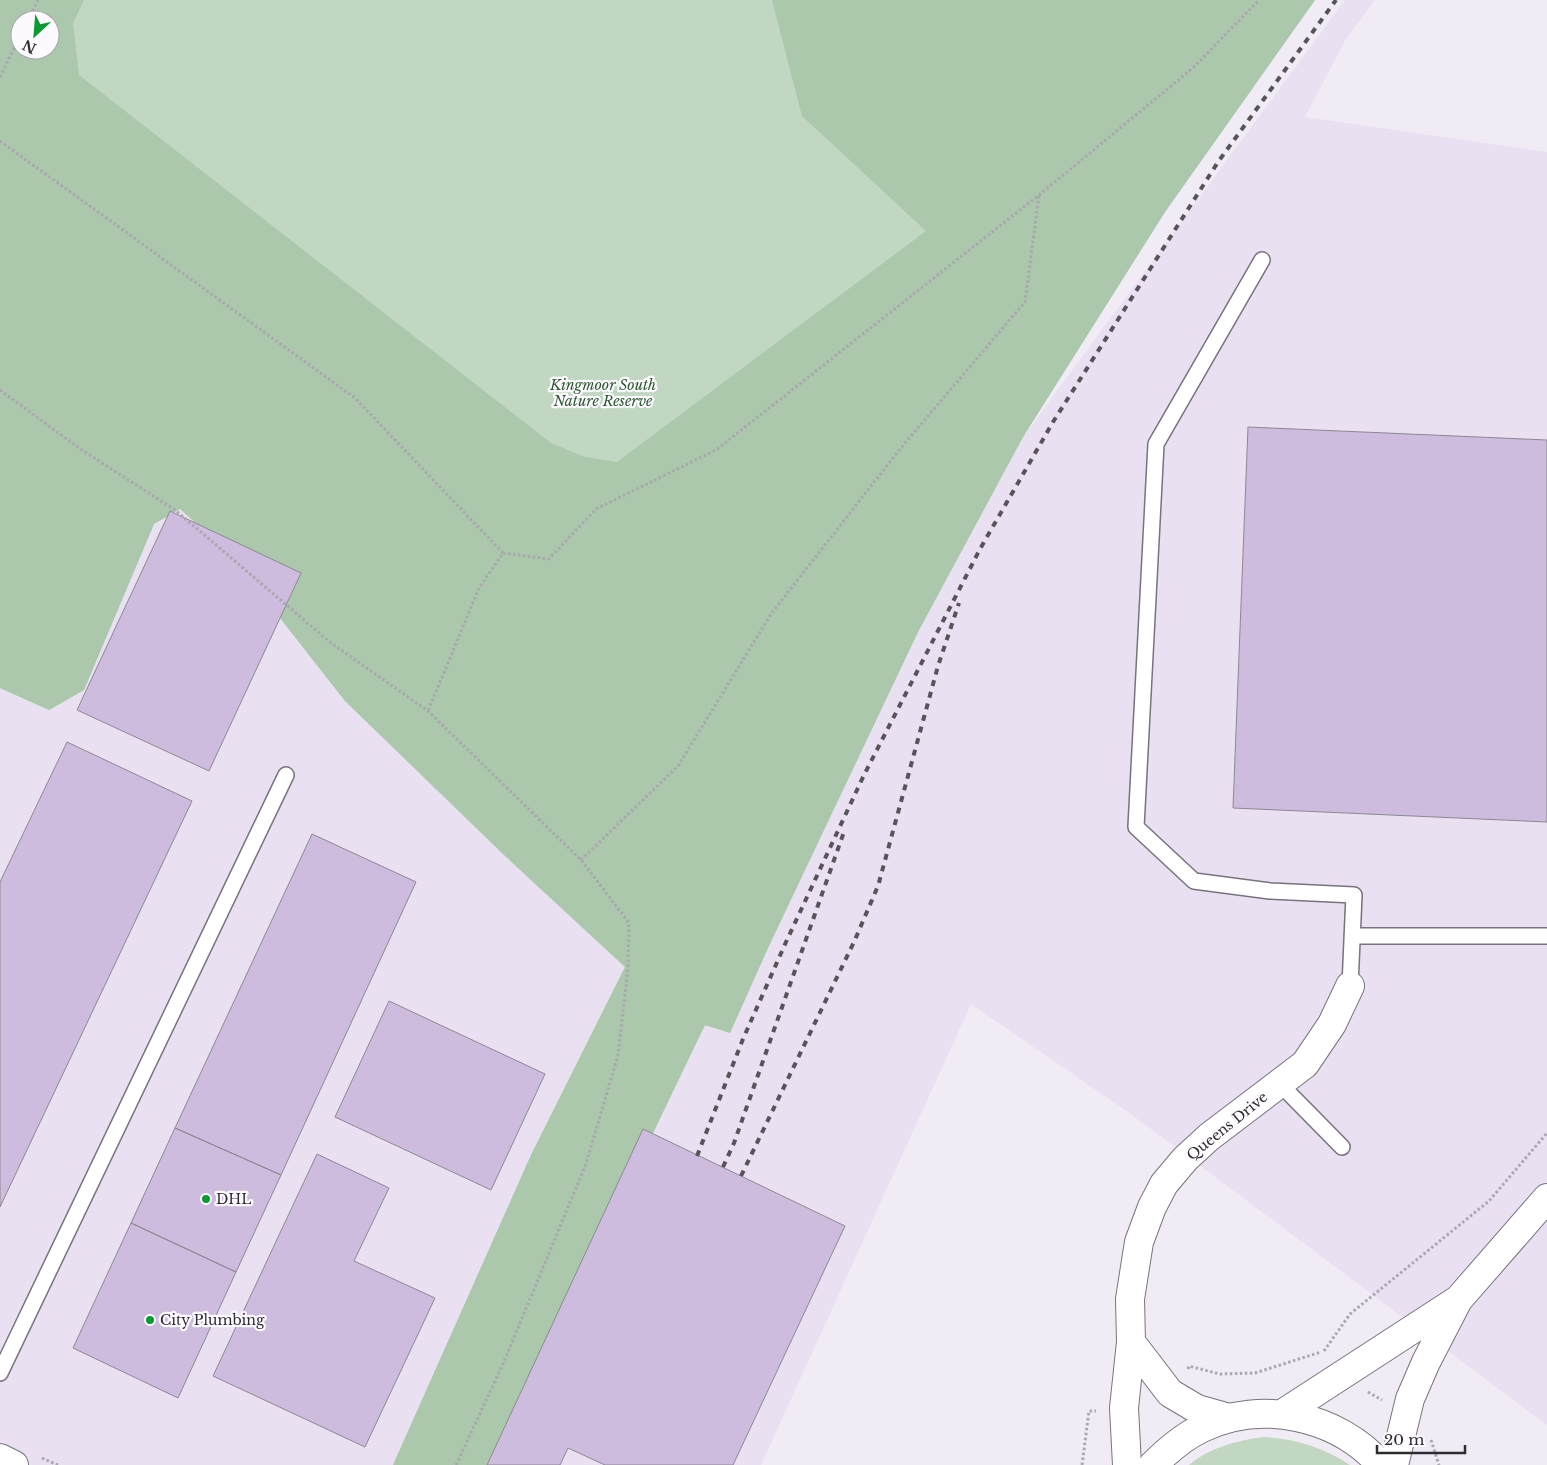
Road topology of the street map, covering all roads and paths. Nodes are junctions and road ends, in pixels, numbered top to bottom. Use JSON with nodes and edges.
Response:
{"nodes":[{"id":1,"x":1260,"y":0,"type":"edge"},
{"id":2,"x":10,"y":56,"type":"edge"},
{"id":3,"x":0,"y":77,"type":"edge"},
{"id":4,"x":0,"y":141,"type":"edge"},
{"id":5,"x":1039,"y":195,"type":"junction"},
{"id":6,"x":1262,"y":260,"type":"dead end"},
{"id":7,"x":0,"y":390,"type":"edge"},
{"id":8,"x":502,"y":553,"type":"junction"},
{"id":9,"x":428,"y":711,"type":"junction"},
{"id":10,"x":286,"y":774,"type":"dead end"},
{"id":11,"x":581,"y":860,"type":"junction"},
{"id":12,"x":1352,"y":936,"type":"junction"},
{"id":13,"x":1547,"y":936,"type":"edge"},
{"id":14,"x":1350,"y":986,"type":"joint"},
{"id":15,"x":1280,"y":1084,"type":"junction"},
{"id":16,"x":1342,"y":1147,"type":"dead end"},
{"id":17,"x":1547,"y":1198,"type":"edge"},
{"id":18,"x":1458,"y":1300,"type":"junction"},
{"id":19,"x":1131,"y":1342,"type":"junction"},
{"id":20,"x":0,"y":1373,"type":"edge"},
{"id":21,"x":1089,"y":1411,"type":"dead end"},
{"id":22,"x":1282,"y":1414,"type":"junction"},
{"id":23,"x":1229,"y":1418,"type":"junction"},
{"id":24,"x":0,"y":1458,"type":"edge"},
{"id":25,"x":14,"y":1465,"type":"edge"},
{"id":26,"x":456,"y":1465,"type":"edge"},
{"id":27,"x":1082,"y":1465,"type":"edge"},
{"id":28,"x":1127,"y":1465,"type":"edge"},
{"id":29,"x":1153,"y":1465,"type":"edge"},
{"id":30,"x":1381,"y":1465,"type":"edge"},
{"id":31,"x":1394,"y":1465,"type":"edge"}],
"edges":[{"from":1,"to":5,"type":"path"},
{"from":2,"to":3,"type":"path"},
{"from":4,"to":8,"type":"path"},
{"from":5,"to":8,"type":"path"},
{"from":5,"to":11,"type":"path"},
{"from":6,"to":12,"type":"lane"},
{"from":7,"to":9,"type":"path"},
{"from":8,"to":9,"type":"path"},
{"from":9,"to":11,"type":"path"},
{"from":10,"to":20,"type":"lane"},
{"from":11,"to":26,"type":"path"},
{"from":12,"to":13,"type":"lane"},
{"from":12,"to":14,"type":"lane"},
{"from":14,"to":15,"type":"main road","name":"Queens Drive"},
{"from":15,"to":16,"type":"lane"},
{"from":15,"to":19,"type":"main road","name":"Queens Drive"},
{"from":17,"to":18,"type":"main road"},
{"from":18,"to":22,"type":"main road"},
{"from":18,"to":31,"type":"main road"},
{"from":19,"to":23,"type":"main road"},
{"from":19,"to":28,"type":"main road","name":"Queens Drive"},
{"from":21,"to":27,"type":"path"},
{"from":22,"to":23,"type":"main road"},
{"from":22,"to":30,"type":"main road"},
{"from":23,"to":29,"type":"main road"},
{"from":24,"to":25,"type":"main road"}]}
